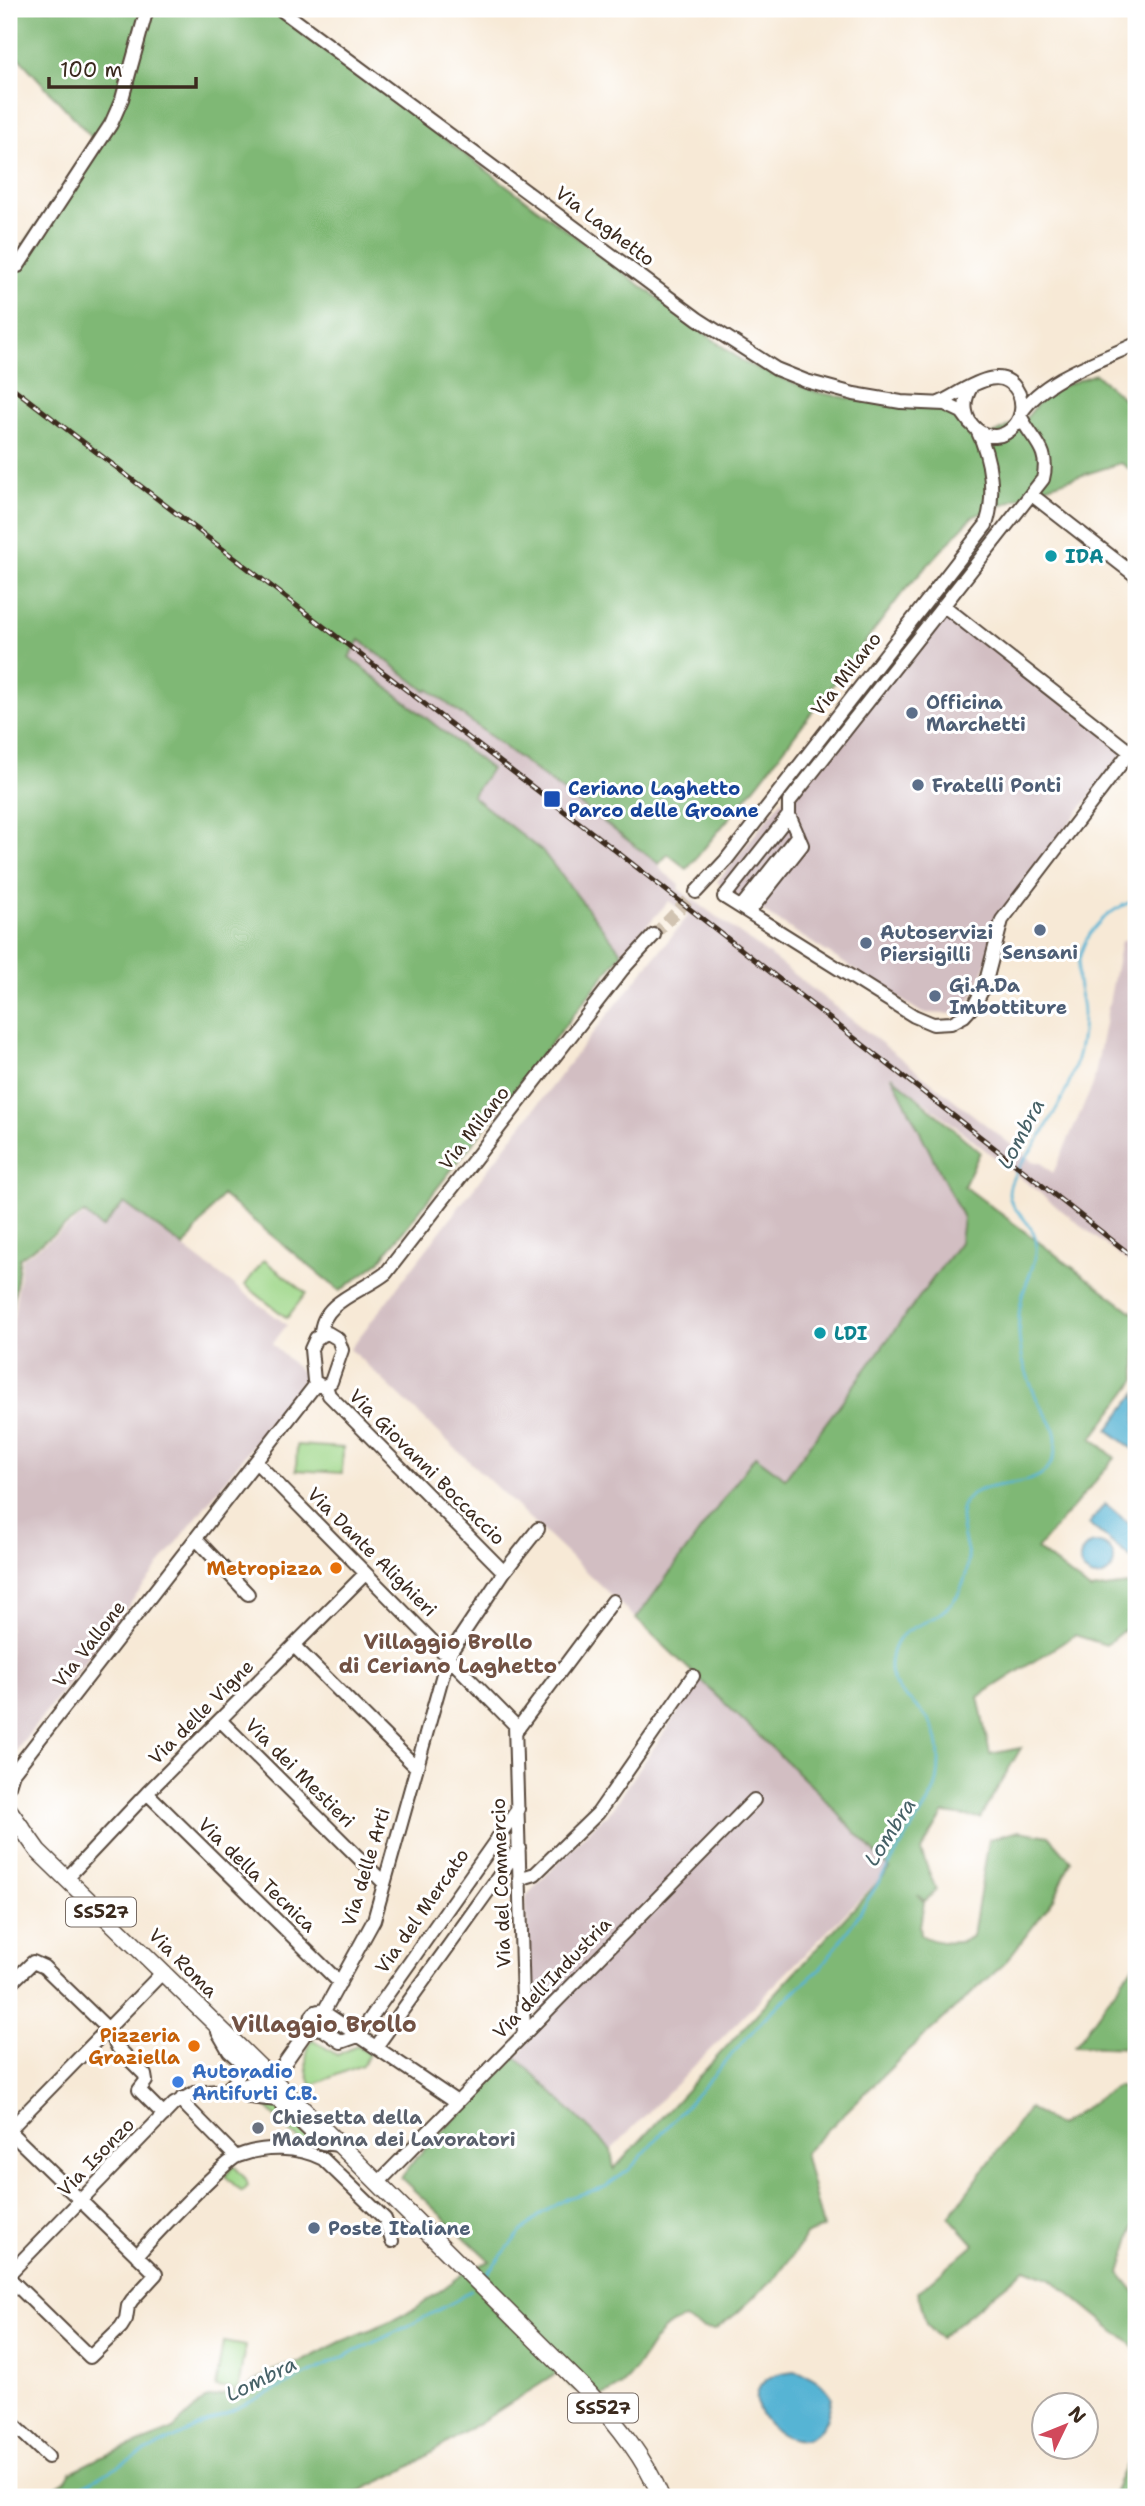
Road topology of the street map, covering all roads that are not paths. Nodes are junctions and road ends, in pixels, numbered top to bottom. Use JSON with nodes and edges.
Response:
{"nodes":[{"id":1,"x":147,"y":9,"type":"edge"},
{"id":2,"x":280,"y":9,"type":"edge"},
{"id":3,"x":18,"y":266,"type":"dead end"},
{"id":4,"x":1136,"y":344,"type":"edge"},
{"id":5,"x":1010,"y":383,"type":"junction"},
{"id":6,"x":1048,"y":385,"type":"junction"},
{"id":7,"x":972,"y":386,"type":"junction"},
{"id":8,"x":939,"y":403,"type":"junction"},
{"id":9,"x":1021,"y":414,"type":"junction"},
{"id":10,"x":973,"y":427,"type":"junction"},
{"id":11,"x":1004,"y":433,"type":"junction"},
{"id":12,"x":1035,"y":439,"type":"junction"},
{"id":13,"x":989,"y":465,"type":"junction"},
{"id":14,"x":1032,"y":495,"type":"junction"},
{"id":15,"x":1136,"y":576,"type":"edge"},
{"id":16,"x":944,"y":606,"type":"junction"},
{"id":17,"x":1133,"y":748,"type":"edge"},
{"id":18,"x":789,"y":815,"type":"junction"},
{"id":19,"x":696,"y":892,"type":"tunnel mouth"},
{"id":20,"x":745,"y":909,"type":"junction"},
{"id":21,"x":654,"y":935,"type":"tunnel mouth"},
{"id":22,"x":321,"y":1334,"type":"junction"},
{"id":23,"x":321,"y":1385,"type":"junction"},
{"id":24,"x":256,"y":1462,"type":"junction"},
{"id":25,"x":538,"y":1529,"type":"dead end"},
{"id":26,"x":196,"y":1539,"type":"junction"},
{"id":27,"x":504,"y":1572,"type":"junction"},
{"id":28,"x":365,"y":1574,"type":"junction"},
{"id":29,"x":248,"y":1594,"type":"dead end"},
{"id":30,"x":613,"y":1601,"type":"dead end"},
{"id":31,"x":294,"y":1646,"type":"junction"},
{"id":32,"x":448,"y":1656,"type":"junction"},
{"id":33,"x":693,"y":1676,"type":"dead end"},
{"id":34,"x":220,"y":1720,"type":"junction"},
{"id":35,"x":516,"y":1731,"type":"junction"},
{"id":36,"x":416,"y":1767,"type":"junction"},
{"id":37,"x":10,"y":1778,"type":"edge"},
{"id":38,"x":147,"y":1793,"type":"junction"},
{"id":39,"x":754,"y":1800,"type":"dead end"},
{"id":40,"x":518,"y":1809,"type":"junction"},
{"id":41,"x":9,"y":1810,"type":"edge"},
{"id":42,"x":9,"y":1835,"type":"edge"},
{"id":43,"x":519,"y":1848,"type":"junction"},
{"id":44,"x":38,"y":1851,"type":"junction"},
{"id":45,"x":66,"y":1879,"type":"junction"},
{"id":46,"x":519,"y":1879,"type":"junction"},
{"id":47,"x":383,"y":1882,"type":"junction"},
{"id":48,"x":163,"y":1972,"type":"junction"},
{"id":49,"x":340,"y":1983,"type":"junction"},
{"id":50,"x":9,"y":1985,"type":"edge"},
{"id":51,"x":326,"y":2013,"type":"junction"},
{"id":52,"x":212,"y":2022,"type":"junction"},
{"id":53,"x":318,"y":2028,"type":"junction"},
{"id":54,"x":108,"y":2029,"type":"junction"},
{"id":55,"x":524,"y":2035,"type":"junction"},
{"id":56,"x":358,"y":2036,"type":"junction"},
{"id":57,"x":376,"y":2047,"type":"junction"},
{"id":58,"x":273,"y":2079,"type":"junction"},
{"id":59,"x":231,"y":2091,"type":"junction"},
{"id":60,"x":182,"y":2098,"type":"junction"},
{"id":61,"x":457,"y":2102,"type":"junction"},
{"id":62,"x":164,"y":2115,"type":"junction"},
{"id":63,"x":9,"y":2131,"type":"edge"},
{"id":64,"x":340,"y":2145,"type":"junction"},
{"id":65,"x":236,"y":2157,"type":"junction"},
{"id":66,"x":378,"y":2183,"type":"junction"},
{"id":67,"x":81,"y":2201,"type":"junction"},
{"id":68,"x":392,"y":2241,"type":"dead end"},
{"id":69,"x":137,"y":2256,"type":"junction"},
{"id":70,"x":9,"y":2276,"type":"edge"},
{"id":71,"x":9,"y":2420,"type":"edge"},
{"id":72,"x":48,"y":2458,"type":"dead end"},
{"id":73,"x":661,"y":2497,"type":"edge"}],
"edges":[{"from":1,"to":3,"type":"street"},
{"from":2,"to":8,"type":"street","name":"Via Laghetto"},
{"from":4,"to":6,"type":"street"},
{"from":5,"to":6,"type":"street"},
{"from":5,"to":7,"type":"street"},
{"from":5,"to":9,"type":"street"},
{"from":6,"to":9,"type":"street"},
{"from":7,"to":8,"type":"street","name":"Via Laghetto"},
{"from":7,"to":10,"type":"street"},
{"from":8,"to":10,"type":"street","name":"Via Laghetto"},
{"from":9,"to":11,"type":"street"},
{"from":9,"to":12,"type":"street"},
{"from":10,"to":11,"type":"street"},
{"from":10,"to":13,"type":"street","name":"Via Milano"},
{"from":11,"to":12,"type":"street"},
{"from":11,"to":13,"type":"street","name":"Via Milano"},
{"from":12,"to":14,"type":"street"},
{"from":13,"to":19,"type":"street","name":"Via Milano"},
{"from":14,"to":15,"type":"street"},
{"from":14,"to":16,"type":"street"},
{"from":16,"to":17,"type":"street"},
{"from":16,"to":18,"type":"street"},
{"from":17,"to":20,"type":"street"},
{"from":18,"to":20,"type":"street"},
{"from":18,"to":20,"type":"street"},
{"from":21,"to":22,"type":"street","name":"Via Milano"},
{"from":22,"to":23,"type":"street","name":"Via Milano"},
{"from":22,"to":23,"type":"street"},
{"from":23,"to":24,"type":"street"},
{"from":23,"to":27,"type":"street","name":"Via Giovanni Boccaccio"},
{"from":24,"to":26,"type":"street","name":"Via Vallone"},
{"from":24,"to":28,"type":"street","name":"Via Dante Alighieri"},
{"from":25,"to":27,"type":"street","name":"Via delle Arti"},
{"from":26,"to":29,"type":"street"},
{"from":26,"to":37,"type":"street","name":"Via Vallone"},
{"from":27,"to":32,"type":"street","name":"Via delle Arti"},
{"from":28,"to":31,"type":"street","name":"Via delle Vigne"},
{"from":28,"to":32,"type":"street","name":"Via Dante Alighieri"},
{"from":30,"to":35,"type":"street"},
{"from":31,"to":34,"type":"street","name":"Via delle Vigne"},
{"from":31,"to":36,"type":"street"},
{"from":32,"to":35,"type":"street","name":"Via Dante Alighieri"},
{"from":32,"to":36,"type":"street","name":"Via delle Arti"},
{"from":33,"to":46,"type":"street"},
{"from":34,"to":38,"type":"street","name":"Via delle Vigne"},
{"from":34,"to":47,"type":"street","name":"Via dei Mestieri"},
{"from":35,"to":40,"type":"street","name":"Via del Commercio"},
{"from":36,"to":47,"type":"street","name":"Via delle Arti"},
{"from":38,"to":45,"type":"street","name":"Via delle Vigne"},
{"from":38,"to":49,"type":"street","name":"Via della Tecnica"},
{"from":39,"to":55,"type":"street","name":"Via dell'Industria"},
{"from":40,"to":43,"type":"street","name":"Via del Commercio"},
{"from":40,"to":56,"type":"street","name":"Via del Mercato"},
{"from":41,"to":44,"type":"main road","name":"Via Roma","number":"SS527"},
{"from":42,"to":44,"type":"main road","name":"Via Roma","number":"SS527"},
{"from":43,"to":46,"type":"street","name":"Via del Commercio"},
{"from":43,"to":57,"type":"street"},
{"from":44,"to":45,"type":"main road","name":"Via Roma","number":"SS527"},
{"from":45,"to":48,"type":"main road","name":"Via Roma","number":"SS527"},
{"from":46,"to":55,"type":"street","name":"Via del Commercio"},
{"from":47,"to":49,"type":"street","name":"Via delle Arti"},
{"from":48,"to":52,"type":"main road","name":"Via Roma","number":"SS527"},
{"from":48,"to":54,"type":"street"},
{"from":49,"to":51,"type":"street","name":"Via delle Arti"},
{"from":50,"to":54,"type":"street"},
{"from":51,"to":53,"type":"street","name":"Via delle Arti"},
{"from":51,"to":56,"type":"street"},
{"from":52,"to":58,"type":"main road","name":"Via Roma","number":"SS527"},
{"from":52,"to":59,"type":"street"},
{"from":53,"to":56,"type":"street"},
{"from":53,"to":58,"type":"street"},
{"from":54,"to":62,"type":"street"},
{"from":54,"to":63,"type":"street"},
{"from":55,"to":61,"type":"street","name":"Via dell'Industria"},
{"from":56,"to":57,"type":"street"},
{"from":57,"to":61,"type":"street"},
{"from":58,"to":59,"type":"street"},
{"from":58,"to":64,"type":"main road","name":"Via Roma","number":"SS527"},
{"from":59,"to":60,"type":"street"},
{"from":59,"to":64,"type":"street"},
{"from":60,"to":62,"type":"street","name":"Via Isonzo"},
{"from":60,"to":65,"type":"street"},
{"from":61,"to":66,"type":"street","name":"Via dell'Industria"},
{"from":62,"to":67,"type":"street","name":"Via Isonzo"},
{"from":63,"to":67,"type":"street"},
{"from":64,"to":66,"type":"main road","name":"Via Roma","number":"SS527"},
{"from":65,"to":68,"type":"street"},
{"from":65,"to":69,"type":"street"},
{"from":66,"to":73,"type":"main road","name":"Via Roma","number":"SS527"},
{"from":67,"to":69,"type":"street"},
{"from":67,"to":70,"type":"street","name":"Via Isonzo"},
{"from":69,"to":70,"type":"street"},
{"from":71,"to":72,"type":"street"}]}
